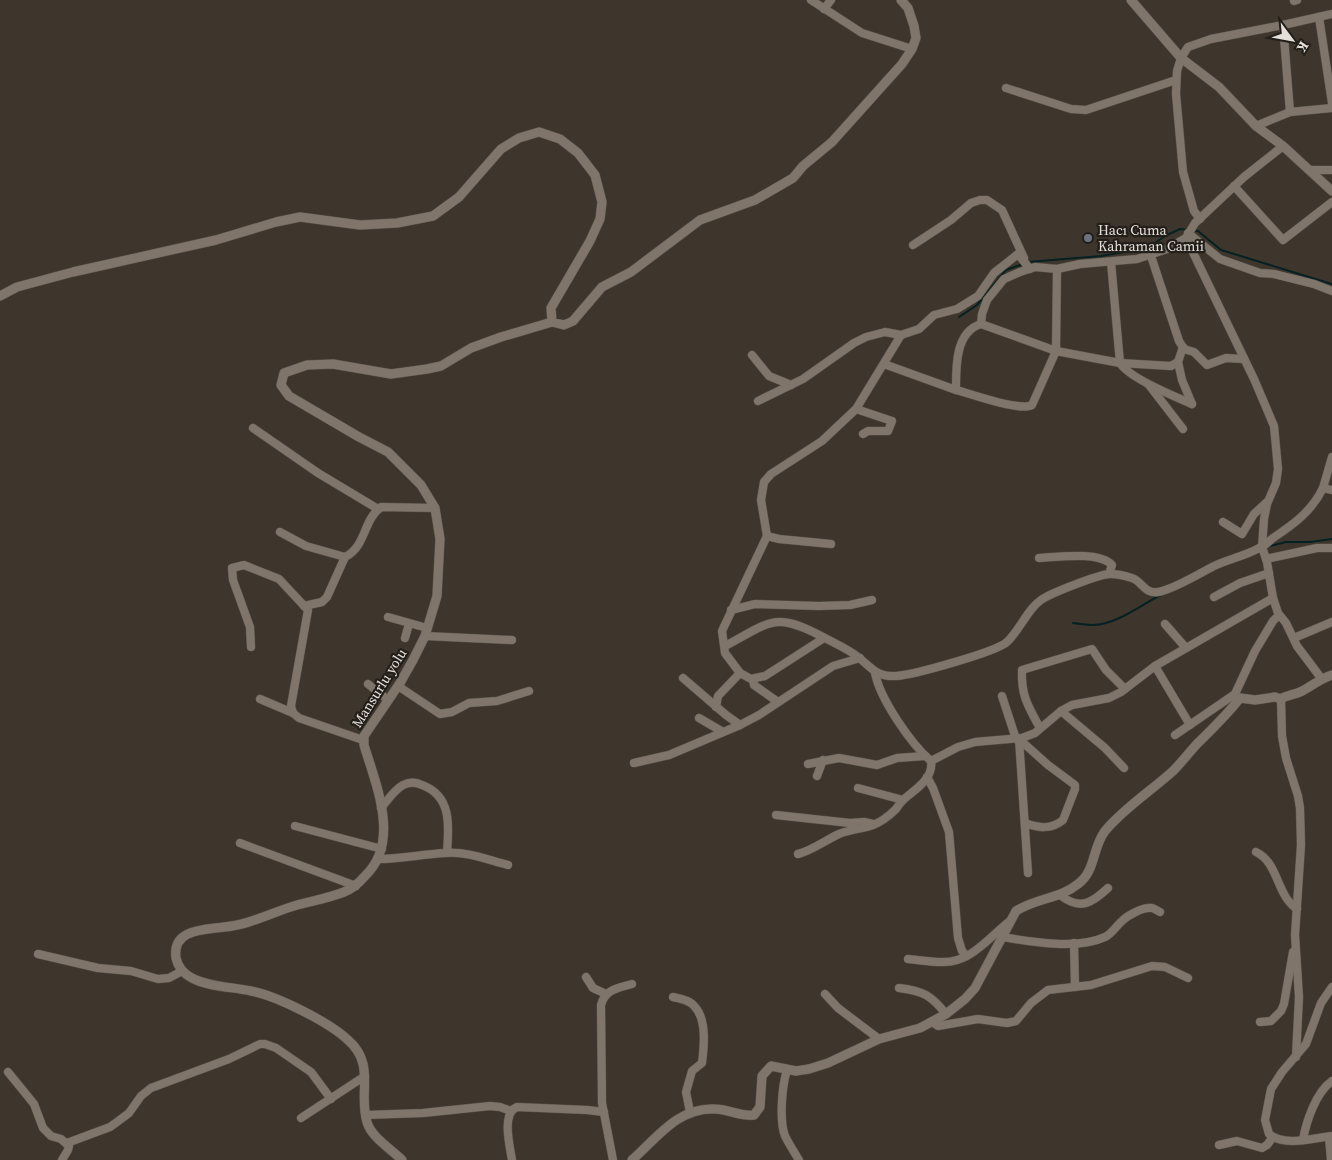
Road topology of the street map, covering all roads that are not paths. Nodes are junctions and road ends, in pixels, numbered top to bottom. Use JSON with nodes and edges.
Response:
{"nodes":[{"id":1,"x":811,"y":0,"type":"edge"},
{"id":2,"x":831,"y":0,"type":"edge"},
{"id":3,"x":900,"y":0,"type":"edge"},
{"id":4,"x":1132,"y":0,"type":"edge"},
{"id":5,"x":824,"y":9,"type":"junction"},
{"id":6,"x":1332,"y":14,"type":"edge"},
{"id":7,"x":1319,"y":17,"type":"junction"},
{"id":8,"x":1283,"y":25,"type":"junction"},
{"id":9,"x":912,"y":49,"type":"junction"},
{"id":10,"x":1181,"y":58,"type":"junction"},
{"id":11,"x":1176,"y":80,"type":"junction"},
{"id":12,"x":1006,"y":88,"type":"dead end"},
{"id":13,"x":1332,"y":103,"type":"edge"},
{"id":14,"x":1332,"y":108,"type":"edge"},
{"id":15,"x":1290,"y":112,"type":"junction"},
{"id":16,"x":1256,"y":126,"type":"junction"},
{"id":17,"x":1283,"y":146,"type":"junction"},
{"id":18,"x":1309,"y":170,"type":"junction"},
{"id":19,"x":1332,"y":170,"type":"edge"},
{"id":20,"x":1234,"y":186,"type":"junction"},
{"id":21,"x":1332,"y":191,"type":"edge"},
{"id":22,"x":1332,"y":202,"type":"edge"},
{"id":23,"x":1200,"y":219,"type":"junction"},
{"id":24,"x":1188,"y":233,"type":"junction"},
{"id":25,"x":913,"y":245,"type":"dead end"},
{"id":26,"x":1151,"y":256,"type":"junction"},
{"id":27,"x":1111,"y":262,"type":"junction"},
{"id":28,"x":1028,"y":265,"type":"junction"},
{"id":29,"x":1057,"y":269,"type":"junction"},
{"id":30,"x":1332,"y":291,"type":"edge"},
{"id":31,"x":0,"y":296,"type":"edge"},
{"id":32,"x":552,"y":322,"type":"junction"},
{"id":33,"x":981,"y":324,"type":"junction"},
{"id":34,"x":901,"y":335,"type":"junction"},
{"id":35,"x":1183,"y":347,"type":"junction"},
{"id":36,"x":1056,"y":351,"type":"junction"},
{"id":37,"x":752,"y":355,"type":"dead end"},
{"id":38,"x":1244,"y":359,"type":"junction"},
{"id":39,"x":1178,"y":362,"type":"junction"},
{"id":40,"x":1120,"y":363,"type":"junction"},
{"id":41,"x":884,"y":364,"type":"junction"},
{"id":42,"x":1148,"y":383,"type":"junction"},
{"id":43,"x":792,"y":385,"type":"junction"},
{"id":44,"x":956,"y":390,"type":"junction"},
{"id":45,"x":758,"y":401,"type":"dead end"},
{"id":46,"x":856,"y":409,"type":"junction"},
{"id":47,"x":253,"y":428,"type":"dead end"},
{"id":48,"x":1183,"y":429,"type":"dead end"},
{"id":49,"x":863,"y":434,"type":"dead end"},
{"id":50,"x":1332,"y":456,"type":"edge"},
{"id":51,"x":1323,"y":488,"type":"junction"},
{"id":52,"x":1332,"y":490,"type":"edge"},
{"id":53,"x":1269,"y":500,"type":"junction"},
{"id":54,"x":435,"y":508,"type":"junction"},
{"id":55,"x":378,"y":509,"type":"junction"},
{"id":56,"x":1223,"y":522,"type":"dead end"},
{"id":57,"x":280,"y":532,"type":"dead end"},
{"id":58,"x":767,"y":536,"type":"junction"},
{"id":59,"x":831,"y":544,"type":"dead end"},
{"id":60,"x":1262,"y":547,"type":"junction"},
{"id":61,"x":1332,"y":548,"type":"edge"},
{"id":62,"x":345,"y":557,"type":"junction"},
{"id":63,"x":1039,"y":558,"type":"dead end"},
{"id":64,"x":1266,"y":559,"type":"junction"},
{"id":65,"x":1269,"y":573,"type":"junction"},
{"id":66,"x":1109,"y":574,"type":"junction"},
{"id":67,"x":1214,"y":597,"type":"dead end"},
{"id":68,"x":1273,"y":598,"type":"junction"},
{"id":69,"x":872,"y":600,"type":"dead end"},
{"id":70,"x":304,"y":606,"type":"junction"},
{"id":71,"x":731,"y":610,"type":"junction"},
{"id":72,"x":1279,"y":615,"type":"junction"},
{"id":73,"x":388,"y":617,"type":"dead end"},
{"id":74,"x":1332,"y":622,"type":"edge"},
{"id":75,"x":409,"y":624,"type":"junction"},
{"id":76,"x":1165,"y":624,"type":"dead end"},
{"id":77,"x":426,"y":632,"type":"junction"},
{"id":78,"x":405,"y":638,"type":"dead end"},
{"id":79,"x":824,"y":638,"type":"junction"},
{"id":80,"x":1294,"y":638,"type":"junction"},
{"id":81,"x":512,"y":640,"type":"dead end"},
{"id":82,"x":725,"y":646,"type":"junction"},
{"id":83,"x":251,"y":647,"type":"dead end"},
{"id":84,"x":1186,"y":648,"type":"junction"},
{"id":85,"x":860,"y":658,"type":"junction"},
{"id":86,"x":1155,"y":666,"type":"junction"},
{"id":87,"x":875,"y":673,"type":"junction"},
{"id":88,"x":740,"y":674,"type":"junction"},
{"id":89,"x":1332,"y":675,"type":"edge"},
{"id":90,"x":683,"y":678,"type":"dead end"},
{"id":91,"x":1321,"y":678,"type":"junction"},
{"id":92,"x":753,"y":679,"type":"junction"},
{"id":93,"x":368,"y":684,"type":"dead end"},
{"id":94,"x":398,"y":686,"type":"junction"},
{"id":95,"x":1125,"y":689,"type":"junction"},
{"id":96,"x":529,"y":691,"type":"dead end"},
{"id":97,"x":1002,"y":696,"type":"dead end"},
{"id":98,"x":1238,"y":696,"type":"junction"},
{"id":99,"x":260,"y":699,"type":"dead end"},
{"id":100,"x":1281,"y":699,"type":"junction"},
{"id":101,"x":388,"y":700,"type":"junction"},
{"id":102,"x":778,"y":702,"type":"junction"},
{"id":103,"x":716,"y":707,"type":"junction"},
{"id":104,"x":1061,"y":710,"type":"junction"},
{"id":105,"x":293,"y":714,"type":"junction"},
{"id":106,"x":698,"y":718,"type":"dead end"},
{"id":107,"x":1190,"y":724,"type":"junction"},
{"id":108,"x":740,"y":725,"type":"junction"},
{"id":109,"x":1040,"y":728,"type":"junction"},
{"id":110,"x":723,"y":732,"type":"junction"},
{"id":111,"x":1175,"y":735,"type":"dead end"},
{"id":112,"x":1017,"y":739,"type":"junction"},
{"id":113,"x":363,"y":740,"type":"junction"},
{"id":114,"x":924,"y":756,"type":"junction"},
{"id":115,"x":822,"y":760,"type":"junction"},
{"id":116,"x":931,"y":761,"type":"junction"},
{"id":117,"x":634,"y":763,"type":"dead end"},
{"id":118,"x":808,"y":764,"type":"dead end"},
{"id":119,"x":1124,"y":768,"type":"dead end"},
{"id":120,"x":817,"y":776,"type":"dead end"},
{"id":121,"x":927,"y":777,"type":"junction"},
{"id":122,"x":858,"y":788,"type":"dead end"},
{"id":123,"x":902,"y":800,"type":"junction"},
{"id":124,"x":381,"y":808,"type":"junction"},
{"id":125,"x":776,"y":815,"type":"dead end"},
{"id":126,"x":1024,"y":822,"type":"junction"},
{"id":127,"x":875,"y":824,"type":"junction"},
{"id":128,"x":295,"y":826,"type":"dead end"},
{"id":129,"x":240,"y":843,"type":"dead end"},
{"id":130,"x":382,"y":848,"type":"junction"},
{"id":131,"x":446,"y":852,"type":"junction"},
{"id":132,"x":1256,"y":852,"type":"dead end"},
{"id":133,"x":798,"y":854,"type":"dead end"},
{"id":134,"x":378,"y":860,"type":"junction"},
{"id":135,"x":508,"y":865,"type":"dead end"},
{"id":136,"x":1028,"y":874,"type":"dead end"},
{"id":137,"x":356,"y":886,"type":"junction"},
{"id":138,"x":1108,"y":888,"type":"dead end"},
{"id":139,"x":1060,"y":895,"type":"junction"},
{"id":140,"x":1297,"y":909,"type":"junction"},
{"id":141,"x":1160,"y":912,"type":"dead end"},
{"id":142,"x":1010,"y":920,"type":"junction"},
{"id":143,"x":1295,"y":935,"type":"junction"},
{"id":144,"x":1002,"y":937,"type":"junction"},
{"id":145,"x":1074,"y":943,"type":"junction"},
{"id":146,"x":38,"y":954,"type":"dead end"},
{"id":147,"x":967,"y":956,"type":"junction"},
{"id":148,"x":908,"y":958,"type":"dead end"},
{"id":149,"x":182,"y":971,"type":"junction"},
{"id":150,"x":586,"y":977,"type":"dead end"},
{"id":151,"x":1188,"y":978,"type":"dead end"},
{"id":152,"x":632,"y":984,"type":"dead end"},
{"id":153,"x":1075,"y":987,"type":"junction"},
{"id":154,"x":1332,"y":987,"type":"edge"},
{"id":155,"x":899,"y":988,"type":"dead end"},
{"id":156,"x":606,"y":994,"type":"junction"},
{"id":157,"x":825,"y":994,"type":"dead end"},
{"id":158,"x":673,"y":997,"type":"dead end"},
{"id":159,"x":946,"y":1014,"type":"junction"},
{"id":160,"x":932,"y":1022,"type":"junction"},
{"id":161,"x":1260,"y":1022,"type":"dead end"},
{"id":162,"x":879,"y":1039,"type":"junction"},
{"id":163,"x":1296,"y":1057,"type":"junction"},
{"id":164,"x":786,"y":1070,"type":"junction"},
{"id":165,"x":8,"y":1072,"type":"dead end"},
{"id":166,"x":365,"y":1076,"type":"junction"},
{"id":167,"x":1332,"y":1081,"type":"edge"},
{"id":168,"x":331,"y":1099,"type":"junction"},
{"id":169,"x":511,"y":1111,"type":"junction"},
{"id":170,"x":604,"y":1112,"type":"junction"},
{"id":171,"x":690,"y":1112,"type":"junction"},
{"id":172,"x":366,"y":1115,"type":"junction"},
{"id":173,"x":301,"y":1118,"type":"dead end"},
{"id":174,"x":1331,"y":1136,"type":"edge"},
{"id":175,"x":1273,"y":1137,"type":"junction"},
{"id":176,"x":1303,"y":1140,"type":"junction"},
{"id":177,"x":67,"y":1143,"type":"junction"},
{"id":178,"x":1219,"y":1145,"type":"dead end"},
{"id":179,"x":62,"y":1160,"type":"edge"},
{"id":180,"x":402,"y":1160,"type":"edge"},
{"id":181,"x":512,"y":1160,"type":"edge"},
{"id":182,"x":613,"y":1160,"type":"edge"},
{"id":183,"x":632,"y":1160,"type":"edge"},
{"id":184,"x":799,"y":1160,"type":"edge"},
{"id":185,"x":1332,"y":1160,"type":"edge"}],
"edges":[{"from":1,"to":5,"type":"street"},
{"from":2,"to":5,"type":"street"},
{"from":3,"to":9,"type":"street"},
{"from":4,"to":10,"type":"street"},
{"from":5,"to":9,"type":"street"},
{"from":6,"to":7,"type":"street"},
{"from":7,"to":8,"type":"street"},
{"from":7,"to":13,"type":"street"},
{"from":8,"to":10,"type":"street"},
{"from":8,"to":15,"type":"street"},
{"from":9,"to":32,"type":"street"},
{"from":10,"to":11,"type":"street"},
{"from":10,"to":16,"type":"street"},
{"from":11,"to":12,"type":"street"},
{"from":11,"to":23,"type":"street"},
{"from":14,"to":15,"type":"street"},
{"from":15,"to":16,"type":"street"},
{"from":16,"to":17,"type":"street"},
{"from":17,"to":18,"type":"street"},
{"from":17,"to":20,"type":"street"},
{"from":18,"to":19,"type":"street"},
{"from":18,"to":21,"type":"street"},
{"from":20,"to":22,"type":"street"},
{"from":20,"to":23,"type":"street"},
{"from":23,"to":24,"type":"street"},
{"from":24,"to":26,"type":"street"},
{"from":24,"to":30,"type":"street"},
{"from":24,"to":38,"type":"street"},
{"from":25,"to":28,"type":"street"},
{"from":26,"to":27,"type":"street"},
{"from":26,"to":35,"type":"street"},
{"from":27,"to":29,"type":"street"},
{"from":27,"to":40,"type":"street"},
{"from":28,"to":29,"type":"street"},
{"from":28,"to":33,"type":"street"},
{"from":28,"to":34,"type":"street"},
{"from":29,"to":36,"type":"street"},
{"from":31,"to":32,"type":"street"},
{"from":32,"to":54,"type":"street","name":"Mansurlu yolu"},
{"from":33,"to":36,"type":"street"},
{"from":33,"to":44,"type":"street"},
{"from":34,"to":41,"type":"street"},
{"from":34,"to":43,"type":"street"},
{"from":35,"to":38,"type":"street"},
{"from":35,"to":39,"type":"street"},
{"from":36,"to":40,"type":"street"},
{"from":36,"to":44,"type":"street"},
{"from":37,"to":43,"type":"street"},
{"from":38,"to":53,"type":"street"},
{"from":39,"to":40,"type":"street"},
{"from":39,"to":42,"type":"street"},
{"from":40,"to":42,"type":"street"},
{"from":41,"to":44,"type":"street"},
{"from":41,"to":46,"type":"street"},
{"from":42,"to":48,"type":"street"},
{"from":43,"to":45,"type":"street"},
{"from":46,"to":49,"type":"street"},
{"from":46,"to":58,"type":"street"},
{"from":47,"to":55,"type":"street"},
{"from":50,"to":51,"type":"street"},
{"from":51,"to":52,"type":"street"},
{"from":51,"to":60,"type":"street"},
{"from":53,"to":56,"type":"street"},
{"from":53,"to":60,"type":"street"},
{"from":54,"to":55,"type":"street"},
{"from":54,"to":77,"type":"street","name":"Mansurlu yolu"},
{"from":55,"to":62,"type":"street"},
{"from":57,"to":62,"type":"street"},
{"from":58,"to":59,"type":"street"},
{"from":58,"to":71,"type":"street"},
{"from":60,"to":64,"type":"street"},
{"from":60,"to":66,"type":"street"},
{"from":61,"to":64,"type":"street"},
{"from":62,"to":70,"type":"street"},
{"from":63,"to":66,"type":"street"},
{"from":64,"to":65,"type":"street"},
{"from":65,"to":67,"type":"street"},
{"from":65,"to":68,"type":"street"},
{"from":66,"to":87,"type":"street"},
{"from":68,"to":72,"type":"street"},
{"from":68,"to":84,"type":"street"},
{"from":69,"to":71,"type":"street"},
{"from":70,"to":83,"type":"street"},
{"from":70,"to":105,"type":"street"},
{"from":71,"to":82,"type":"street"},
{"from":72,"to":80,"type":"street"},
{"from":72,"to":98,"type":"street"},
{"from":73,"to":75,"type":"street"},
{"from":74,"to":80,"type":"street"},
{"from":75,"to":77,"type":"street"},
{"from":75,"to":78,"type":"street"},
{"from":76,"to":84,"type":"street"},
{"from":77,"to":81,"type":"street"},
{"from":77,"to":94,"type":"street","name":"Mansurlu yolu"},
{"from":79,"to":82,"type":"street"},
{"from":79,"to":85,"type":"street"},
{"from":79,"to":92,"type":"street"},
{"from":80,"to":91,"type":"street"},
{"from":82,"to":88,"type":"street"},
{"from":84,"to":86,"type":"street"},
{"from":85,"to":87,"type":"street"},
{"from":85,"to":102,"type":"street"},
{"from":86,"to":95,"type":"street"},
{"from":86,"to":107,"type":"street"},
{"from":87,"to":114,"type":"street"},
{"from":88,"to":92,"type":"street"},
{"from":88,"to":103,"type":"street"},
{"from":89,"to":91,"type":"street"},
{"from":90,"to":103,"type":"street"},
{"from":91,"to":100,"type":"street"},
{"from":92,"to":102,"type":"street"},
{"from":93,"to":101,"type":"street"},
{"from":94,"to":96,"type":"street"},
{"from":94,"to":101,"type":"street","name":"Mansurlu yolu"},
{"from":95,"to":104,"type":"street"},
{"from":95,"to":109,"type":"street"},
{"from":97,"to":112,"type":"street"},
{"from":98,"to":100,"type":"street"},
{"from":98,"to":107,"type":"street"},
{"from":98,"to":139,"type":"street"},
{"from":99,"to":105,"type":"street"},
{"from":100,"to":140,"type":"street"},
{"from":101,"to":113,"type":"street","name":"Mansurlu yolu"},
{"from":102,"to":108,"type":"street"},
{"from":103,"to":108,"type":"street"},
{"from":104,"to":109,"type":"street"},
{"from":104,"to":119,"type":"street"},
{"from":105,"to":113,"type":"street"},
{"from":106,"to":110,"type":"street"},
{"from":107,"to":111,"type":"street"},
{"from":108,"to":110,"type":"street"},
{"from":109,"to":112,"type":"street"},
{"from":110,"to":117,"type":"street"},
{"from":112,"to":116,"type":"street"},
{"from":112,"to":126,"type":"street"},
{"from":112,"to":126,"type":"street"},
{"from":113,"to":124,"type":"street","name":"Mansurlu yolu"},
{"from":114,"to":115,"type":"street"},
{"from":114,"to":116,"type":"street"},
{"from":115,"to":118,"type":"street"},
{"from":115,"to":120,"type":"street"},
{"from":116,"to":121,"type":"street"},
{"from":121,"to":123,"type":"street"},
{"from":121,"to":147,"type":"street"},
{"from":122,"to":123,"type":"street"},
{"from":123,"to":127,"type":"street"},
{"from":124,"to":130,"type":"street","name":"Mansurlu yolu"},
{"from":124,"to":131,"type":"street"},
{"from":125,"to":127,"type":"street"},
{"from":126,"to":136,"type":"street"},
{"from":127,"to":133,"type":"street"},
{"from":128,"to":130,"type":"street"},
{"from":129,"to":137,"type":"street"},
{"from":130,"to":134,"type":"street","name":"Mansurlu yolu"},
{"from":131,"to":134,"type":"street"},
{"from":131,"to":135,"type":"street"},
{"from":132,"to":140,"type":"street"},
{"from":134,"to":137,"type":"street","name":"Mansurlu yolu"},
{"from":137,"to":149,"type":"street","name":"Mansurlu yolu"},
{"from":138,"to":139,"type":"street"},
{"from":139,"to":142,"type":"street"},
{"from":140,"to":143,"type":"street"},
{"from":141,"to":145,"type":"street"},
{"from":142,"to":144,"type":"street"},
{"from":142,"to":147,"type":"street"},
{"from":143,"to":161,"type":"street"},
{"from":143,"to":163,"type":"street"},
{"from":144,"to":145,"type":"street"},
{"from":144,"to":159,"type":"street"},
{"from":145,"to":153,"type":"street"},
{"from":146,"to":149,"type":"street"},
{"from":147,"to":148,"type":"street"},
{"from":149,"to":166,"type":"street"},
{"from":150,"to":156,"type":"street"},
{"from":151,"to":153,"type":"street"},
{"from":152,"to":156,"type":"street"},
{"from":153,"to":160,"type":"street"},
{"from":154,"to":163,"type":"street"},
{"from":155,"to":159,"type":"street"},
{"from":156,"to":170,"type":"street"},
{"from":157,"to":162,"type":"street"},
{"from":158,"to":171,"type":"street"},
{"from":159,"to":160,"type":"street"},
{"from":160,"to":162,"type":"street"},
{"from":162,"to":164,"type":"street"},
{"from":163,"to":175,"type":"street"},
{"from":164,"to":171,"type":"street"},
{"from":164,"to":184,"type":"street"},
{"from":165,"to":177,"type":"street"},
{"from":166,"to":168,"type":"street"},
{"from":166,"to":172,"type":"street"},
{"from":167,"to":176,"type":"street"},
{"from":168,"to":173,"type":"street"},
{"from":168,"to":177,"type":"street"},
{"from":169,"to":170,"type":"street"},
{"from":169,"to":172,"type":"street"},
{"from":169,"to":181,"type":"street"},
{"from":170,"to":182,"type":"street"},
{"from":171,"to":183,"type":"street"},
{"from":172,"to":180,"type":"street"},
{"from":174,"to":176,"type":"street"},
{"from":174,"to":185,"type":"street"},
{"from":175,"to":176,"type":"street"},
{"from":175,"to":178,"type":"street"},
{"from":177,"to":179,"type":"street"}]}
